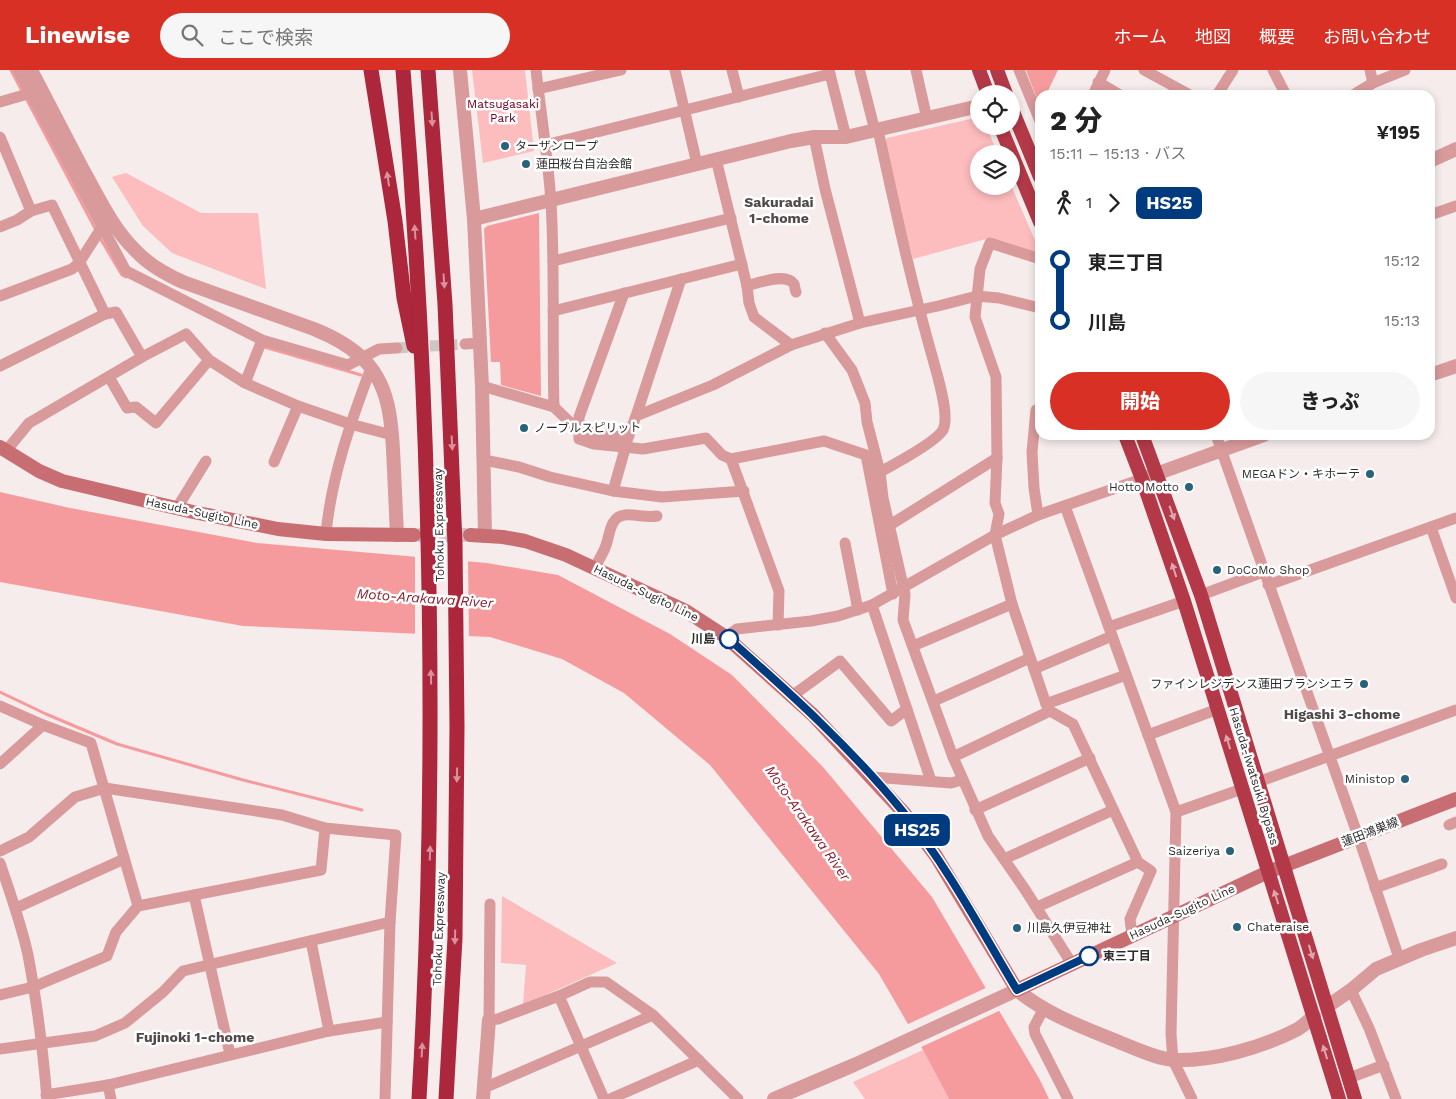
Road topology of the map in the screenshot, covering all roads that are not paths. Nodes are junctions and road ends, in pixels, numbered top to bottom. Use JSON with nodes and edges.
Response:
{"nodes":[{"id":1,"x":18,"y":70,"type":"edge"},
{"id":2,"x":31,"y":70,"type":"edge"},
{"id":3,"x":371,"y":70,"type":"edge"},
{"id":4,"x":403,"y":70,"type":"edge"},
{"id":5,"x":428,"y":70,"type":"edge"},
{"id":6,"x":460,"y":70,"type":"edge"},
{"id":7,"x":536,"y":70,"type":"edge"},
{"id":8,"x":621,"y":70,"type":"edge"},
{"id":9,"x":675,"y":70,"type":"edge"},
{"id":10,"x":732,"y":70,"type":"edge"},
{"id":11,"x":916,"y":70,"type":"edge"},
{"id":12,"x":978,"y":70,"type":"edge"},
{"id":13,"x":997,"y":70,"type":"edge"},
{"id":14,"x":1019,"y":70,"type":"edge"},
{"id":15,"x":1105,"y":70,"type":"edge"},
{"id":16,"x":1233,"y":70,"type":"edge"},
{"id":17,"x":1273,"y":70,"type":"edge"},
{"id":18,"x":1370,"y":70,"type":"edge"},
{"id":19,"x":1405,"y":70,"type":"edge"},
{"id":20,"x":830,"y":72,"type":"edge"},
{"id":21,"x":860,"y":72,"type":"dead end"},
{"id":22,"x":1150,"y":72,"type":"edge"},
{"id":23,"x":1098,"y":82,"type":"junction"},
{"id":24,"x":1373,"y":83,"type":"junction"},
{"id":25,"x":984,"y":85,"type":"edge"},
{"id":26,"x":1003,"y":85,"type":"edge"},
{"id":27,"x":538,"y":88,"type":"junction"},
{"id":28,"x":1094,"y":90,"type":"edge"},
{"id":29,"x":1112,"y":90,"type":"edge"},
{"id":30,"x":1181,"y":90,"type":"edge"},
{"id":31,"x":1220,"y":90,"type":"edge"},
{"id":32,"x":1283,"y":90,"type":"edge"},
{"id":33,"x":1361,"y":90,"type":"edge"},
{"id":34,"x":31,"y":93,"type":"junction"},
{"id":35,"x":739,"y":97,"type":"junction"},
{"id":36,"x":0,"y":102,"type":"edge"},
{"id":37,"x":970,"y":108,"type":"edge"},
{"id":38,"x":1035,"y":109,"type":"edge"},
{"id":39,"x":684,"y":110,"type":"junction"},
{"id":40,"x":927,"y":119,"type":"junction"},
{"id":41,"x":1020,"y":129,"type":"edge"},
{"id":42,"x":876,"y":131,"type":"junction"},
{"id":43,"x":1004,"y":135,"type":"edge"},
{"id":44,"x":0,"y":137,"type":"edge"},
{"id":45,"x":814,"y":137,"type":"junction"},
{"id":46,"x":846,"y":137,"type":"junction"},
{"id":47,"x":545,"y":145,"type":"junction"},
{"id":48,"x":1456,"y":149,"type":"edge"},
{"id":49,"x":5,"y":159,"type":"edge"},
{"id":50,"x":1435,"y":159,"type":"edge"},
{"id":51,"x":716,"y":160,"type":"junction"},
{"id":52,"x":697,"y":164,"type":"junction"},
{"id":53,"x":1035,"y":165,"type":"edge"},
{"id":54,"x":551,"y":200,"type":"junction"},
{"id":55,"x":1456,"y":206,"type":"edge"},
{"id":56,"x":1035,"y":210,"type":"edge"},
{"id":57,"x":32,"y":211,"type":"junction"},
{"id":58,"x":1435,"y":213,"type":"edge"},
{"id":59,"x":731,"y":218,"type":"junction"},
{"id":60,"x":474,"y":219,"type":"junction"},
{"id":61,"x":0,"y":227,"type":"edge"},
{"id":62,"x":102,"y":227,"type":"junction"},
{"id":63,"x":1035,"y":257,"type":"edge"},
{"id":64,"x":553,"y":261,"type":"junction"},
{"id":65,"x":79,"y":263,"type":"junction"},
{"id":66,"x":742,"y":264,"type":"junction"},
{"id":67,"x":681,"y":279,"type":"junction"},
{"id":68,"x":747,"y":286,"type":"junction"},
{"id":69,"x":796,"y":292,"type":"dead end"},
{"id":70,"x":624,"y":293,"type":"junction"},
{"id":71,"x":0,"y":296,"type":"edge"},
{"id":72,"x":977,"y":296,"type":"junction"},
{"id":73,"x":1035,"y":307,"type":"edge"},
{"id":74,"x":918,"y":310,"type":"junction"},
{"id":75,"x":553,"y":311,"type":"junction"},
{"id":76,"x":105,"y":314,"type":"junction"},
{"id":77,"x":860,"y":323,"type":"junction"},
{"id":78,"x":825,"y":333,"type":"junction"},
{"id":79,"x":262,"y":340,"type":"junction"},
{"id":80,"x":480,"y":343,"type":"junction"},
{"id":81,"x":465,"y":344,"type":"tunnel mouth"},
{"id":82,"x":791,"y":345,"type":"junction"},
{"id":83,"x":397,"y":348,"type":"tunnel mouth"},
{"id":84,"x":142,"y":357,"type":"junction"},
{"id":85,"x":361,"y":357,"type":"junction"},
{"id":86,"x":209,"y":360,"type":"junction"},
{"id":87,"x":0,"y":366,"type":"edge"},
{"id":88,"x":1456,"y":366,"type":"edge"},
{"id":89,"x":371,"y":368,"type":"junction"},
{"id":90,"x":1435,"y":373,"type":"edge"},
{"id":91,"x":109,"y":377,"type":"junction"},
{"id":92,"x":245,"y":383,"type":"junction"},
{"id":93,"x":482,"y":386,"type":"junction"},
{"id":94,"x":424,"y":399,"type":"junction"},
{"id":95,"x":298,"y":406,"type":"junction"},
{"id":96,"x":554,"y":407,"type":"junction"},
{"id":97,"x":636,"y":416,"type":"junction"},
{"id":98,"x":1035,"y":420,"type":"edge"},
{"id":99,"x":350,"y":424,"type":"junction"},
{"id":100,"x":579,"y":431,"type":"junction"},
{"id":101,"x":392,"y":435,"type":"junction"},
{"id":102,"x":1127,"y":440,"type":"edge"},
{"id":103,"x":1144,"y":440,"type":"edge"},
{"id":104,"x":1218,"y":440,"type":"edge"},
{"id":105,"x":1250,"y":440,"type":"edge"},
{"id":106,"x":626,"y":443,"type":"junction"},
{"id":107,"x":3,"y":449,"type":"edge"},
{"id":108,"x":1221,"y":450,"type":"junction"},
{"id":109,"x":997,"y":458,"type":"junction"},
{"id":110,"x":731,"y":459,"type":"junction"},
{"id":111,"x":484,"y":460,"type":"junction"},
{"id":112,"x":206,"y":461,"type":"dead end"},
{"id":113,"x":274,"y":462,"type":"dead end"},
{"id":114,"x":880,"y":472,"type":"junction"},
{"id":115,"x":1157,"y":473,"type":"junction"},
{"id":116,"x":1142,"y":479,"type":"junction"},
{"id":117,"x":613,"y":491,"type":"junction"},
{"id":118,"x":744,"y":491,"type":"junction"},
{"id":119,"x":640,"y":494,"type":"junction"},
{"id":120,"x":1065,"y":506,"type":"junction"},
{"id":121,"x":177,"y":508,"type":"junction"},
{"id":122,"x":1038,"y":515,"type":"junction"},
{"id":123,"x":638,"y":516,"type":"junction"},
{"id":124,"x":657,"y":516,"type":"dead end"},
{"id":125,"x":1456,"y":518,"type":"edge"},
{"id":126,"x":890,"y":525,"type":"junction"},
{"id":127,"x":1431,"y":527,"type":"junction"},
{"id":128,"x":326,"y":534,"type":"junction"},
{"id":129,"x":397,"y":535,"type":"junction"},
{"id":130,"x":414,"y":535,"type":"tunnel mouth"},
{"id":131,"x":470,"y":535,"type":"tunnel mouth"},
{"id":132,"x":485,"y":536,"type":"junction"},
{"id":133,"x":995,"y":536,"type":"junction"},
{"id":134,"x":845,"y":543,"type":"dead end"},
{"id":135,"x":595,"y":567,"type":"junction"},
{"id":136,"x":1263,"y":572,"type":"junction"},
{"id":137,"x":1268,"y":585,"type":"junction"},
{"id":138,"x":898,"y":591,"type":"junction"},
{"id":139,"x":1201,"y":595,"type":"junction"},
{"id":140,"x":1456,"y":598,"type":"edge"},
{"id":141,"x":1184,"y":601,"type":"junction"},
{"id":142,"x":1012,"y":604,"type":"junction"},
{"id":143,"x":872,"y":605,"type":"junction"},
{"id":144,"x":858,"y":610,"type":"junction"},
{"id":145,"x":778,"y":625,"type":"junction"},
{"id":146,"x":1111,"y":632,"type":"junction"},
{"id":147,"x":726,"y":636,"type":"junction"},
{"id":148,"x":913,"y":646,"type":"junction"},
{"id":149,"x":1032,"y":664,"type":"junction"},
{"id":150,"x":1126,"y":675,"type":"junction"},
{"id":151,"x":792,"y":696,"type":"junction"},
{"id":152,"x":934,"y":701,"type":"junction"},
{"id":153,"x":0,"y":706,"type":"edge"},
{"id":154,"x":1048,"y":708,"type":"junction"},
{"id":155,"x":907,"y":709,"type":"junction"},
{"id":156,"x":1218,"y":709,"type":"junction"},
{"id":157,"x":1456,"y":710,"type":"edge"},
{"id":158,"x":42,"y":725,"type":"junction"},
{"id":159,"x":1148,"y":735,"type":"junction"},
{"id":160,"x":1329,"y":756,"type":"junction"},
{"id":161,"x":953,"y":757,"type":"junction"},
{"id":162,"x":1090,"y":758,"type":"junction"},
{"id":163,"x":0,"y":764,"type":"edge"},
{"id":164,"x":872,"y":777,"type":"junction"},
{"id":165,"x":962,"y":780,"type":"junction"},
{"id":166,"x":931,"y":781,"type":"junction"},
{"id":167,"x":1258,"y":782,"type":"junction"},
{"id":168,"x":105,"y":788,"type":"junction"},
{"id":169,"x":1242,"y":789,"type":"junction"},
{"id":170,"x":1456,"y":799,"type":"edge"},
{"id":171,"x":975,"y":810,"type":"junction"},
{"id":172,"x":1113,"y":810,"type":"junction"},
{"id":173,"x":1176,"y":812,"type":"junction"},
{"id":174,"x":326,"y":828,"type":"junction"},
{"id":175,"x":1358,"y":836,"type":"junction"},
{"id":176,"x":0,"y":851,"type":"edge"},
{"id":177,"x":124,"y":859,"type":"junction"},
{"id":178,"x":1004,"y":859,"type":"junction"},
{"id":179,"x":1138,"y":862,"type":"junction"},
{"id":180,"x":0,"y":863,"type":"edge"},
{"id":181,"x":1442,"y":864,"type":"dead end"},
{"id":182,"x":1284,"y":866,"type":"junction"},
{"id":183,"x":1268,"y":872,"type":"junction"},
{"id":184,"x":1375,"y":888,"type":"junction"},
{"id":185,"x":194,"y":895,"type":"junction"},
{"id":186,"x":490,"y":904,"type":"dead end"},
{"id":187,"x":138,"y":906,"type":"junction"},
{"id":188,"x":1037,"y":907,"type":"junction"},
{"id":189,"x":16,"y":908,"type":"junction"},
{"id":190,"x":1173,"y":917,"type":"junction"},
{"id":191,"x":390,"y":922,"type":"junction"},
{"id":192,"x":1132,"y":935,"type":"junction"},
{"id":193,"x":1456,"y":938,"type":"edge"},
{"id":194,"x":311,"y":940,"type":"junction"},
{"id":195,"x":1399,"y":958,"type":"junction"},
{"id":196,"x":210,"y":964,"type":"junction"},
{"id":197,"x":1072,"y":964,"type":"junction"},
{"id":198,"x":33,"y":987,"type":"junction"},
{"id":199,"x":1351,"y":990,"type":"junction"},
{"id":200,"x":1010,"y":993,"type":"junction"},
{"id":201,"x":0,"y":995,"type":"edge"},
{"id":202,"x":559,"y":996,"type":"junction"},
{"id":203,"x":1328,"y":1006,"type":"junction"},
{"id":204,"x":1044,"y":1008,"type":"junction"},
{"id":205,"x":653,"y":1016,"type":"junction"},
{"id":206,"x":1314,"y":1016,"type":"junction"},
{"id":207,"x":489,"y":1020,"type":"junction"},
{"id":208,"x":387,"y":1022,"type":"junction"},
{"id":209,"x":329,"y":1031,"type":"junction"},
{"id":210,"x":42,"y":1043,"type":"junction"},
{"id":211,"x":582,"y":1047,"type":"junction"},
{"id":212,"x":0,"y":1049,"type":"edge"},
{"id":213,"x":230,"y":1054,"type":"junction"},
{"id":214,"x":699,"y":1060,"type":"junction"},
{"id":215,"x":1173,"y":1060,"type":"junction"},
{"id":216,"x":1384,"y":1065,"type":"junction"},
{"id":217,"x":1349,"y":1078,"type":"junction"},
{"id":218,"x":108,"y":1085,"type":"junction"},
{"id":219,"x":484,"y":1094,"type":"edge"},
{"id":220,"x":46,"y":1097,"type":"edge"},
{"id":221,"x":111,"y":1099,"type":"edge"},
{"id":222,"x":385,"y":1099,"type":"edge"},
{"id":223,"x":419,"y":1099,"type":"edge"},
{"id":224,"x":446,"y":1099,"type":"edge"},
{"id":225,"x":604,"y":1099,"type":"edge"},
{"id":226,"x":610,"y":1099,"type":"edge"},
{"id":227,"x":738,"y":1099,"type":"edge"},
{"id":228,"x":774,"y":1099,"type":"edge"},
{"id":229,"x":1068,"y":1099,"type":"edge"},
{"id":230,"x":1192,"y":1099,"type":"edge"},
{"id":231,"x":1339,"y":1099,"type":"edge"},
{"id":232,"x":1356,"y":1099,"type":"edge"},
{"id":233,"x":1396,"y":1099,"type":"edge"}],
"edges":[{"from":1,"to":34,"type":"street"},
{"from":2,"to":85,"type":"street"},
{"from":94,"to":3,"type":"highway","one_way":true},
{"from":94,"to":4,"type":"highway","name":"Tohoku Expressway","one_way":true},
{"from":5,"to":224,"type":"highway","name":"Tohoku Expressway","one_way":true},
{"from":6,"to":60,"type":"street"},
{"from":7,"to":27,"type":"street"},
{"from":8,"to":27,"type":"street"},
{"from":9,"to":39,"type":"street"},
{"from":10,"to":35,"type":"street"},
{"from":11,"to":40,"type":"street"},
{"from":12,"to":25,"type":"highway"},
{"from":13,"to":26,"type":"highway"},
{"from":14,"to":38,"type":"street"},
{"from":15,"to":23,"type":"street"},
{"from":16,"to":31,"type":"street"},
{"from":17,"to":32,"type":"street"},
{"from":18,"to":24,"type":"street"},
{"from":19,"to":24,"type":"street"},
{"from":20,"to":35,"type":"street"},
{"from":20,"to":46,"type":"street"},
{"from":21,"to":42,"type":"street"},
{"from":22,"to":30,"type":"street"},
{"from":23,"to":28,"type":"street"},
{"from":23,"to":29,"type":"street"},
{"from":24,"to":33,"type":"street"},
{"from":27,"to":47,"type":"street"},
{"from":34,"to":36,"type":"street"},
{"from":34,"to":62,"type":"street"},
{"from":35,"to":39,"type":"street"},
{"from":37,"to":40,"type":"street"},
{"from":39,"to":47,"type":"street"},
{"from":39,"to":52,"type":"street"},
{"from":40,"to":42,"type":"street"},
{"from":41,"to":53,"type":"highway"},
{"from":42,"to":46,"type":"street"},
{"from":42,"to":74,"type":"street"},
{"from":43,"to":56,"type":"highway"},
{"from":44,"to":49,"type":"street"},
{"from":45,"to":46,"type":"street"},
{"from":45,"to":51,"type":"street"},
{"from":45,"to":77,"type":"street"},
{"from":47,"to":54,"type":"street"},
{"from":48,"to":50,"type":"street"},
{"from":49,"to":57,"type":"street"},
{"from":51,"to":52,"type":"street"},
{"from":51,"to":59,"type":"street"},
{"from":52,"to":54,"type":"street"},
{"from":54,"to":60,"type":"street"},
{"from":54,"to":64,"type":"street"},
{"from":55,"to":58,"type":"street"},
{"from":57,"to":61,"type":"street"},
{"from":57,"to":65,"type":"street"},
{"from":59,"to":64,"type":"street"},
{"from":59,"to":66,"type":"street"},
{"from":60,"to":80,"type":"street"},
{"from":62,"to":65,"type":"street"},
{"from":62,"to":79,"type":"street"},
{"from":63,"to":72,"type":"street"},
{"from":64,"to":75,"type":"street"},
{"from":65,"to":71,"type":"street"},
{"from":65,"to":76,"type":"street"},
{"from":66,"to":67,"type":"street"},
{"from":66,"to":68,"type":"street"},
{"from":67,"to":70,"type":"street"},
{"from":67,"to":97,"type":"street"},
{"from":68,"to":69,"type":"street"},
{"from":68,"to":82,"type":"street"},
{"from":70,"to":75,"type":"street"},
{"from":70,"to":100,"type":"street"},
{"from":72,"to":73,"type":"street"},
{"from":72,"to":74,"type":"street"},
{"from":72,"to":109,"type":"street"},
{"from":74,"to":77,"type":"street"},
{"from":74,"to":114,"type":"street"},
{"from":75,"to":96,"type":"street"},
{"from":76,"to":84,"type":"street"},
{"from":76,"to":87,"type":"street"},
{"from":77,"to":78,"type":"street"},
{"from":78,"to":82,"type":"street"},
{"from":78,"to":114,"type":"street"},
{"from":79,"to":85,"type":"street"},
{"from":79,"to":92,"type":"street"},
{"from":80,"to":81,"type":"street"},
{"from":80,"to":93,"type":"street"},
{"from":82,"to":97,"type":"street"},
{"from":83,"to":85,"type":"street"},
{"from":84,"to":86,"type":"street"},
{"from":84,"to":91,"type":"street"},
{"from":85,"to":89,"type":"street"},
{"from":86,"to":91,"type":"street"},
{"from":86,"to":92,"type":"street"},
{"from":88,"to":90,"type":"street"},
{"from":89,"to":99,"type":"street"},
{"from":89,"to":101,"type":"street"},
{"from":91,"to":107,"type":"street"},
{"from":92,"to":95,"type":"street"},
{"from":93,"to":96,"type":"street"},
{"from":93,"to":111,"type":"street"},
{"from":223,"to":94,"type":"highway","name":"Tohoku Expressway","one_way":true},
{"from":95,"to":99,"type":"street"},
{"from":95,"to":113,"type":"street"},
{"from":96,"to":100,"type":"street"},
{"from":97,"to":106,"type":"street"},
{"from":98,"to":122,"type":"street"},
{"from":99,"to":101,"type":"street"},
{"from":99,"to":128,"type":"street"},
{"from":100,"to":106,"type":"street"},
{"from":101,"to":129,"type":"street"},
{"from":102,"to":116,"type":"highway","name":"Hasuda-Iwatsuki Bypass"},
{"from":103,"to":115,"type":"highway","name":"Hasuda-Iwatsuki Bypass"},
{"from":104,"to":108,"type":"street"},
{"from":105,"to":108,"type":"street"},
{"from":106,"to":110,"type":"street"},
{"from":106,"to":117,"type":"street"},
{"from":107,"to":121,"type":"main road","name":"Hasuda-Sugito Line"},
{"from":108,"to":115,"type":"street"},
{"from":108,"to":136,"type":"street"},
{"from":109,"to":126,"type":"street"},
{"from":109,"to":133,"type":"street"},
{"from":110,"to":118,"type":"street"},
{"from":110,"to":138,"type":"street"},
{"from":111,"to":117,"type":"street"},
{"from":111,"to":132,"type":"street"},
{"from":112,"to":121,"type":"street"},
{"from":114,"to":126,"type":"street"},
{"from":115,"to":116,"type":"street"},
{"from":115,"to":139,"type":"highway","name":"Hasuda-Iwatsuki Bypass","one_way":true},
{"from":116,"to":120,"type":"street"},
{"from":141,"to":116,"type":"highway","name":"Hasuda-Iwatsuki Bypass","one_way":true},
{"from":117,"to":119,"type":"street"},
{"from":118,"to":119,"type":"street"},
{"from":118,"to":145,"type":"street"},
{"from":119,"to":123,"type":"street"},
{"from":120,"to":122,"type":"street"},
{"from":120,"to":146,"type":"street"},
{"from":121,"to":128,"type":"main road","name":"Hasuda-Sugito Line"},
{"from":122,"to":133,"type":"street"},
{"from":123,"to":124,"type":"street"},
{"from":123,"to":135,"type":"street"},
{"from":125,"to":127,"type":"street"},
{"from":126,"to":138,"type":"street"},
{"from":127,"to":137,"type":"street"},
{"from":127,"to":140,"type":"street"},
{"from":128,"to":129,"type":"main road","name":"Hasuda-Sugito Line"},
{"from":129,"to":130,"type":"main road","name":"Hasuda-Sugito Line"},
{"from":131,"to":132,"type":"main road","name":"Hasuda-Sugito Line"},
{"from":132,"to":135,"type":"main road","name":"Hasuda-Sugito Line"},
{"from":133,"to":138,"type":"street"},
{"from":133,"to":142,"type":"street"},
{"from":134,"to":144,"type":"street"},
{"from":135,"to":147,"type":"main road","name":"Hasuda-Sugito Line"},
{"from":136,"to":137,"type":"street"},
{"from":136,"to":139,"type":"street"},
{"from":137,"to":160,"type":"street"},
{"from":138,"to":143,"type":"street"},
{"from":138,"to":148,"type":"street"},
{"from":139,"to":167,"type":"highway","name":"Hasuda-Iwatsuki Bypass"},
{"from":141,"to":146,"type":"street"},
{"from":141,"to":156,"type":"highway","name":"Hasuda-Iwatsuki Bypass"},
{"from":142,"to":148,"type":"street"},
{"from":142,"to":149,"type":"street"},
{"from":143,"to":144,"type":"street"},
{"from":143,"to":155,"type":"street"},
{"from":144,"to":145,"type":"street"},
{"from":145,"to":147,"type":"street"},
{"from":146,"to":149,"type":"street"},
{"from":146,"to":150,"type":"street"},
{"from":147,"to":151,"type":"main road","name":"Hasuda-Sugito Line"},
{"from":148,"to":152,"type":"street"},
{"from":149,"to":152,"type":"street"},
{"from":149,"to":154,"type":"street"},
{"from":150,"to":154,"type":"street"},
{"from":150,"to":159,"type":"street"},
{"from":151,"to":155,"type":"street"},
{"from":151,"to":164,"type":"main road","name":"Hasuda-Sugito Line"},
{"from":152,"to":161,"type":"street"},
{"from":153,"to":158,"type":"street"},
{"from":154,"to":161,"type":"street"},
{"from":154,"to":162,"type":"street"},
{"from":155,"to":166,"type":"street"},
{"from":156,"to":159,"type":"street"},
{"from":169,"to":156,"type":"highway","name":"Hasuda-Iwatsuki Bypass","one_way":true},
{"from":157,"to":160,"type":"street"},
{"from":158,"to":163,"type":"street"},
{"from":158,"to":168,"type":"street"},
{"from":159,"to":173,"type":"street"},
{"from":160,"to":167,"type":"street"},
{"from":160,"to":175,"type":"street"},
{"from":161,"to":165,"type":"street"},
{"from":162,"to":171,"type":"street"},
{"from":162,"to":172,"type":"street"},
{"from":164,"to":166,"type":"street"},
{"from":164,"to":200,"type":"main road","name":"Hasuda-Sugito Line"},
{"from":165,"to":166,"type":"street"},
{"from":165,"to":171,"type":"street"},
{"from":167,"to":182,"type":"highway","name":"Hasuda-Iwatsuki Bypass"},
{"from":168,"to":174,"type":"street"},
{"from":168,"to":176,"type":"street"},
{"from":168,"to":177,"type":"street"},
{"from":169,"to":173,"type":"street"},
{"from":169,"to":183,"type":"highway","name":"Hasuda-Iwatsuki Bypass"},
{"from":170,"to":175,"type":"main road","name":"蓮田鴻巣線"},
{"from":171,"to":178,"type":"street"},
{"from":172,"to":178,"type":"street"},
{"from":172,"to":179,"type":"street"},
{"from":173,"to":190,"type":"street"},
{"from":174,"to":185,"type":"street"},
{"from":174,"to":191,"type":"street"},
{"from":175,"to":182,"type":"main road","name":"蓮田鴻巣線"},
{"from":175,"to":184,"type":"street"},
{"from":177,"to":187,"type":"street"},
{"from":177,"to":189,"type":"street"},
{"from":178,"to":188,"type":"street"},
{"from":179,"to":188,"type":"street"},
{"from":179,"to":192,"type":"street"},
{"from":180,"to":189,"type":"street"},
{"from":181,"to":184,"type":"street"},
{"from":182,"to":183,"type":"main road","name":"Hasuda-Sugito Line"},
{"from":182,"to":203,"type":"highway","name":"Hasuda-Iwatsuki Bypass","one_way":true},
{"from":183,"to":190,"type":"main road","name":"Hasuda-Sugito Line"},
{"from":206,"to":183,"type":"highway","name":"Hasuda-Iwatsuki Bypass","one_way":true},
{"from":184,"to":195,"type":"street"},
{"from":185,"to":187,"type":"street"},
{"from":185,"to":196,"type":"street"},
{"from":186,"to":207,"type":"street"},
{"from":187,"to":198,"type":"street"},
{"from":188,"to":197,"type":"street"},
{"from":189,"to":198,"type":"street"},
{"from":190,"to":192,"type":"main road","name":"Hasuda-Sugito Line"},
{"from":190,"to":215,"type":"street"},
{"from":191,"to":194,"type":"street"},
{"from":191,"to":208,"type":"street"},
{"from":192,"to":197,"type":"main road","name":"Hasuda-Sugito Line"},
{"from":193,"to":195,"type":"street"},
{"from":194,"to":196,"type":"street"},
{"from":194,"to":209,"type":"street"},
{"from":195,"to":199,"type":"street"},
{"from":196,"to":210,"type":"street"},
{"from":196,"to":213,"type":"street"},
{"from":197,"to":200,"type":"main road","name":"Hasuda-Sugito Line"},
{"from":198,"to":201,"type":"street"},
{"from":198,"to":210,"type":"street"},
{"from":199,"to":203,"type":"street"},
{"from":199,"to":216,"type":"street"},
{"from":200,"to":204,"type":"street"},
{"from":200,"to":228,"type":"street"},
{"from":202,"to":205,"type":"street"},
{"from":202,"to":207,"type":"street"},
{"from":202,"to":211,"type":"street"},
{"from":203,"to":217,"type":"highway","name":"Hasuda-Iwatsuki Bypass"},
{"from":204,"to":215,"type":"street"},
{"from":204,"to":229,"type":"street"},
{"from":205,"to":211,"type":"street"},
{"from":205,"to":214,"type":"street"},
{"from":206,"to":215,"type":"street"},
{"from":231,"to":206,"type":"highway","name":"Hasuda-Iwatsuki Bypass","one_way":true},
{"from":207,"to":219,"type":"street"},
{"from":208,"to":209,"type":"street"},
{"from":208,"to":222,"type":"street"},
{"from":209,"to":213,"type":"street"},
{"from":210,"to":212,"type":"street"},
{"from":210,"to":220,"type":"street"},
{"from":211,"to":219,"type":"street"},
{"from":211,"to":225,"type":"street"},
{"from":213,"to":218,"type":"street"},
{"from":214,"to":226,"type":"street"},
{"from":214,"to":227,"type":"street"},
{"from":215,"to":230,"type":"street"},
{"from":216,"to":217,"type":"street"},
{"from":216,"to":233,"type":"street"},
{"from":217,"to":232,"type":"highway","name":"Hasuda-Iwatsuki Bypass"},
{"from":218,"to":220,"type":"street"},
{"from":218,"to":221,"type":"street"}]}
